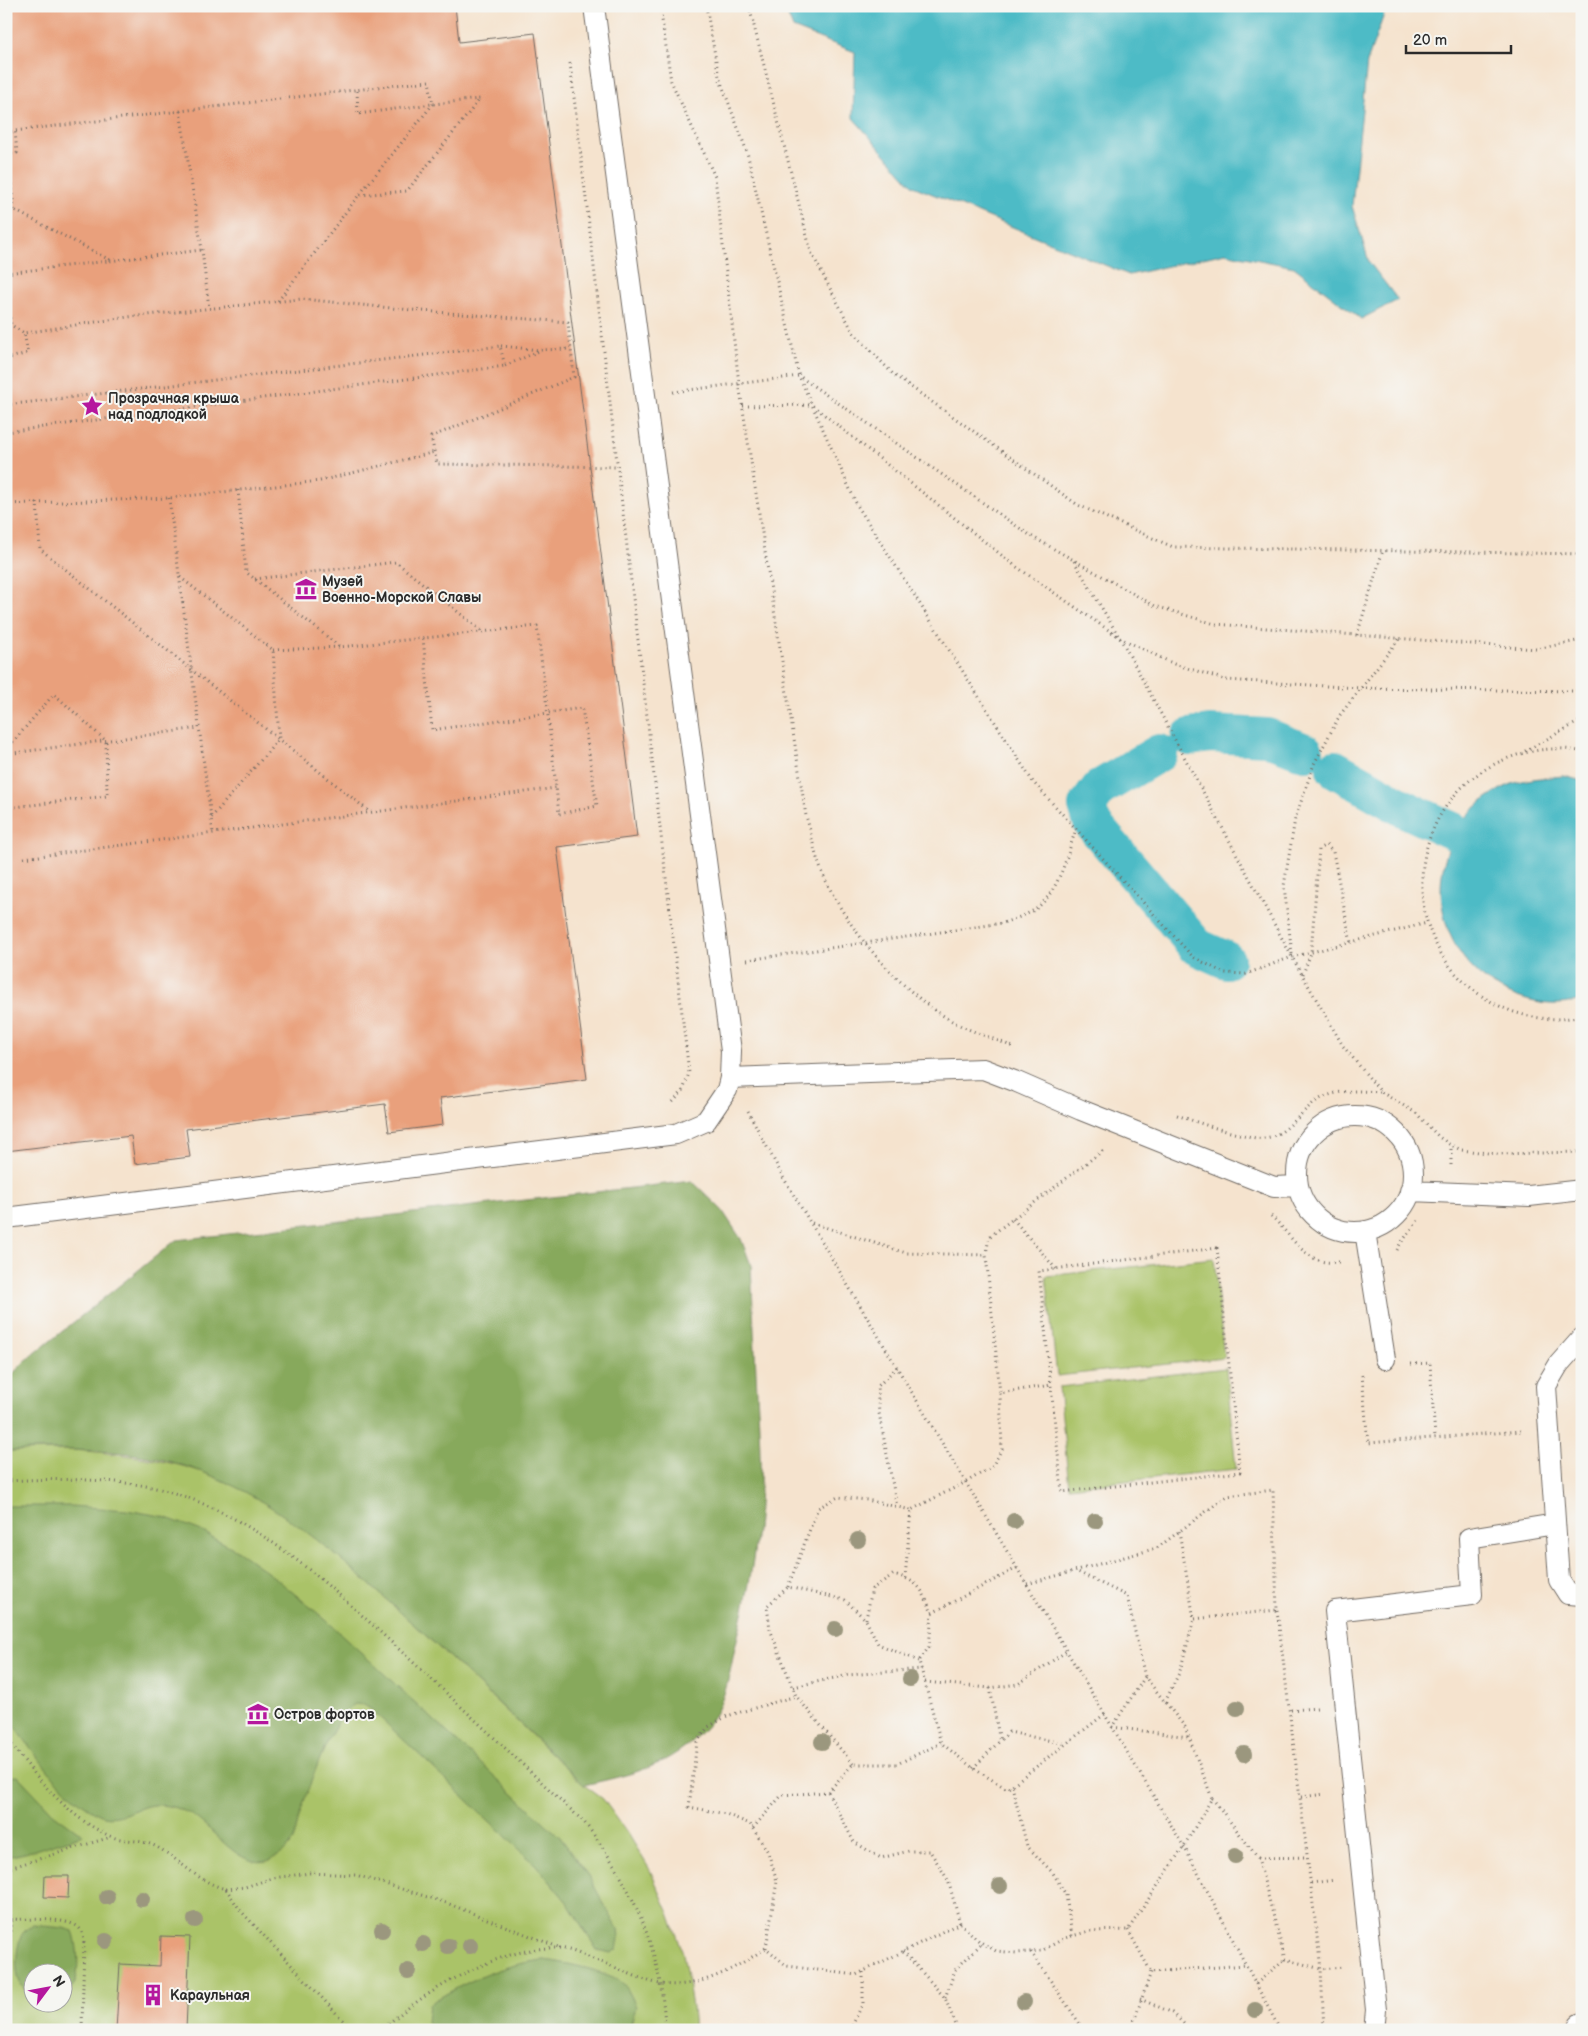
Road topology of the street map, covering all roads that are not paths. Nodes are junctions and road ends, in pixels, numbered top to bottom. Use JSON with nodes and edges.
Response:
{"nodes":[{"id":1,"x":594,"y":6,"type":"edge"},
{"id":2,"x":730,"y":1078,"type":"junction"},
{"id":3,"x":1298,"y":1186,"type":"junction"},
{"id":4,"x":1582,"y":1190,"type":"edge"},
{"id":5,"x":1410,"y":1191,"type":"junction"},
{"id":6,"x":6,"y":1218,"type":"edge"},
{"id":7,"x":1365,"y":1231,"type":"junction"},
{"id":8,"x":1582,"y":1338,"type":"edge"},
{"id":9,"x":1394,"y":1362,"type":"road end"},
{"id":10,"x":1555,"y":1524,"type":"junction"},
{"id":11,"x":1582,"y":1595,"type":"edge"},
{"id":12,"x":1374,"y":2030,"type":"edge"}],
"edges":[{"from":1,"to":2,"type":"lane"},
{"from":2,"to":3,"type":"lane"},
{"from":2,"to":6,"type":"lane"},
{"from":3,"to":5,"type":"lane"},
{"from":3,"to":7,"type":"lane"},
{"from":4,"to":5,"type":"lane"},
{"from":5,"to":7,"type":"lane"},
{"from":7,"to":9,"type":"lane"},
{"from":8,"to":10,"type":"lane"},
{"from":10,"to":11,"type":"lane"},
{"from":10,"to":12,"type":"lane"}]}
